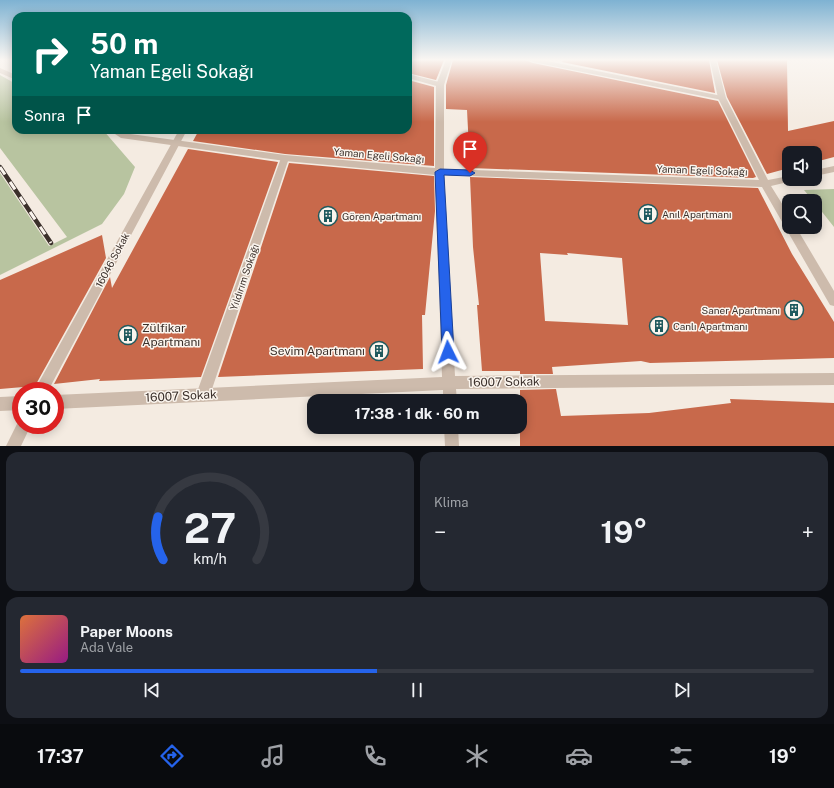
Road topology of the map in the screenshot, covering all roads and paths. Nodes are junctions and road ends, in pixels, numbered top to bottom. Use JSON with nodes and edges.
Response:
{"nodes":[{"id":1,"x":425,"y":81,"type":"edge"},
{"id":2,"x":442,"y":81,"type":"edge"},
{"id":3,"x":637,"y":81,"type":"edge"},
{"id":4,"x":718,"y":81,"type":"edge"},
{"id":5,"x":440,"y":85,"type":"junction"},
{"id":6,"x":722,"y":98,"type":"junction"},
{"id":7,"x":121,"y":134,"type":"edge"},
{"id":8,"x":181,"y":134,"type":"edge"},
{"id":9,"x":175,"y":143,"type":"junction"},
{"id":10,"x":285,"y":158,"type":"junction"},
{"id":11,"x":834,"y":169,"type":"edge"},
{"id":12,"x":440,"y":172,"type":"junction"},
{"id":13,"x":822,"y":172,"type":"edge"},
{"id":14,"x":782,"y":180,"type":"edge"},
{"id":15,"x":765,"y":184,"type":"junction"},
{"id":16,"x":782,"y":212,"type":"edge"},
{"id":17,"x":795,"y":234,"type":"edge"},
{"id":18,"x":834,"y":301,"type":"edge"},
{"id":19,"x":834,"y":379,"type":"edge"},
{"id":20,"x":46,"y":382,"type":"edge"},
{"id":21,"x":449,"y":382,"type":"junction"},
{"id":22,"x":450,"y":394,"type":"edge"},
{"id":23,"x":203,"y":395,"type":"junction"},
{"id":24,"x":64,"y":402,"type":"edge"},
{"id":25,"x":12,"y":403,"type":"edge"},
{"id":26,"x":0,"y":404,"type":"edge"},
{"id":27,"x":19,"y":434,"type":"edge"},
{"id":28,"x":451,"y":434,"type":"edge"},
{"id":29,"x":13,"y":446,"type":"edge"},
{"id":30,"x":452,"y":446,"type":"edge"}],
"edges":[{"from":1,"to":5,"type":"street"},
{"from":2,"to":5,"type":"street"},
{"from":3,"to":6,"type":"street"},
{"from":4,"to":6,"type":"street"},
{"from":5,"to":12,"type":"street"},
{"from":6,"to":15,"type":"street"},
{"from":7,"to":9,"type":"street","name":"Yaman Egeli Sokağı"},
{"from":8,"to":9,"type":"street","name":"16046 Sokak"},
{"from":9,"to":10,"type":"street","name":"Yaman Egeli Sokağı"},
{"from":9,"to":20,"type":"street","name":"16046 Sokak"},
{"from":10,"to":12,"type":"street","name":"Yaman Egeli Sokağı"},
{"from":10,"to":23,"type":"street","name":"Yıldırım Sokağı"},
{"from":11,"to":13,"type":"street"},
{"from":12,"to":15,"type":"street","name":"Yaman Egeli Sokağı"},
{"from":12,"to":21,"type":"street"},
{"from":14,"to":15,"type":"street","name":"Yaman Egeli Sokağı"},
{"from":15,"to":16,"type":"street"},
{"from":17,"to":18,"type":"street"},
{"from":19,"to":21,"type":"street","name":"16007 Sokak"},
{"from":21,"to":22,"type":"street"},
{"from":21,"to":23,"type":"street","name":"16007 Sokak"},
{"from":23,"to":24,"type":"street","name":"16007 Sokak"},
{"from":25,"to":26,"type":"street"},
{"from":27,"to":29,"type":"street"},
{"from":28,"to":30,"type":"street"}]}
